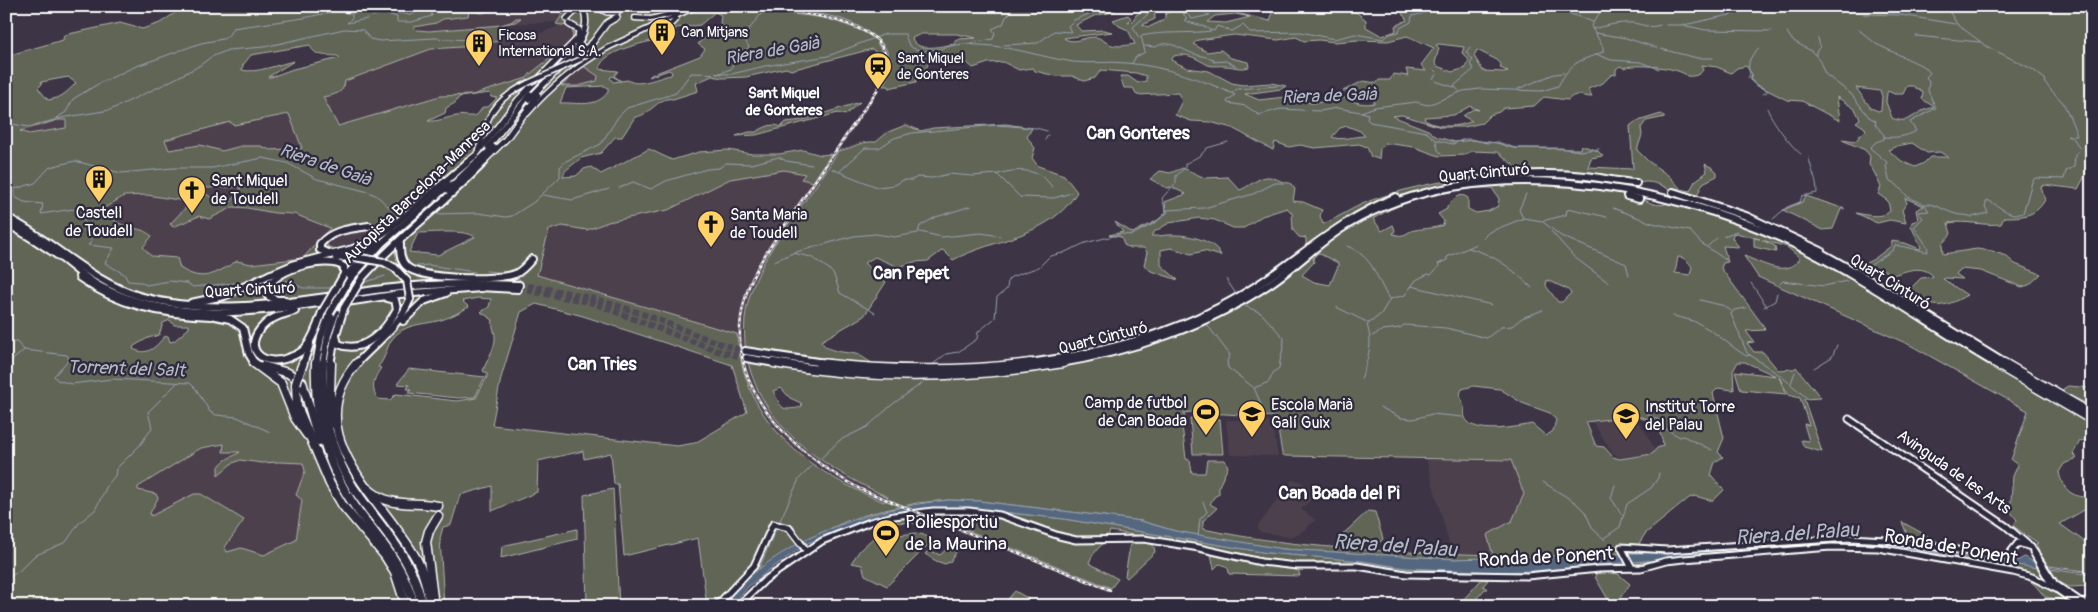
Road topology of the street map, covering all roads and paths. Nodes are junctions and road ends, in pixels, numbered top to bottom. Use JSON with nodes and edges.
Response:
{"nodes":[{"id":1,"x":575,"y":6,"type":"edge"},
{"id":2,"x":582,"y":6,"type":"edge"},
{"id":3,"x":586,"y":6,"type":"edge"},
{"id":4,"x":596,"y":6,"type":"edge"},
{"id":5,"x":693,"y":8,"type":"edge"},
{"id":6,"x":635,"y":18,"type":"dead end"},
{"id":7,"x":667,"y":28,"type":"dead end"},
{"id":8,"x":609,"y":46,"type":"junction"},
{"id":9,"x":568,"y":60,"type":"junction"},
{"id":10,"x":539,"y":93,"type":"junction"},
{"id":11,"x":522,"y":96,"type":"junction"},
{"id":12,"x":504,"y":128,"type":"junction"},
{"id":13,"x":506,"y":139,"type":"junction"},
{"id":14,"x":469,"y":161,"type":"junction"},
{"id":15,"x":1475,"y":182,"type":"junction"},
{"id":16,"x":1636,"y":183,"type":"dead end"},
{"id":17,"x":1640,"y":194,"type":"junction"},
{"id":18,"x":1669,"y":198,"type":"junction"},
{"id":19,"x":430,"y":201,"type":"junction"},
{"id":20,"x":6,"y":217,"type":"edge"},
{"id":21,"x":6,"y":223,"type":"edge"},
{"id":22,"x":369,"y":226,"type":"dead end"},
{"id":23,"x":388,"y":230,"type":"junction"},
{"id":24,"x":408,"y":232,"type":"junction"},
{"id":25,"x":1795,"y":242,"type":"junction"},
{"id":26,"x":400,"y":244,"type":"junction"},
{"id":27,"x":353,"y":249,"type":"junction"},
{"id":28,"x":52,"y":252,"type":"junction"},
{"id":29,"x":532,"y":259,"type":"dead end"},
{"id":30,"x":1829,"y":259,"type":"junction"},
{"id":31,"x":269,"y":275,"type":"junction"},
{"id":32,"x":356,"y":279,"type":"junction"},
{"id":33,"x":450,"y":280,"type":"junction"},
{"id":34,"x":407,"y":281,"type":"joint"},
{"id":35,"x":509,"y":284,"type":"junction"},
{"id":36,"x":338,"y":285,"type":"junction"},
{"id":37,"x":488,"y":288,"type":"junction"},
{"id":38,"x":496,"y":288,"type":"junction"},
{"id":39,"x":371,"y":298,"type":"junction"},
{"id":40,"x":410,"y":299,"type":"joint"},
{"id":41,"x":153,"y":300,"type":"junction"},
{"id":42,"x":306,"y":309,"type":"junction"},
{"id":43,"x":322,"y":312,"type":"joint"},
{"id":44,"x":333,"y":313,"type":"junction"},
{"id":45,"x":215,"y":316,"type":"junction"},
{"id":46,"x":315,"y":329,"type":"junction"},
{"id":47,"x":336,"y":330,"type":"junction"},
{"id":48,"x":380,"y":339,"type":"junction"},
{"id":49,"x":746,"y":354,"type":"tunnel mouth"},
{"id":50,"x":253,"y":361,"type":"junction"},
{"id":51,"x":337,"y":401,"type":"junction"},
{"id":52,"x":2092,"y":414,"type":"edge"},
{"id":53,"x":2092,"y":420,"type":"edge"},
{"id":54,"x":341,"y":441,"type":"junction"},
{"id":55,"x":314,"y":446,"type":"junction"},
{"id":56,"x":327,"y":458,"type":"junction"},
{"id":57,"x":438,"y":506,"type":"dead end"},
{"id":58,"x":438,"y":516,"type":"dead end"},
{"id":59,"x":2023,"y":542,"type":"junction"},
{"id":60,"x":804,"y":549,"type":"junction"},
{"id":61,"x":2038,"y":557,"type":"junction"},
{"id":62,"x":406,"y":560,"type":"junction"},
{"id":63,"x":1632,"y":567,"type":"junction"},
{"id":64,"x":2047,"y":577,"type":"junction"},
{"id":65,"x":2056,"y":589,"type":"junction"},
{"id":66,"x":430,"y":604,"type":"edge"},
{"id":67,"x":2080,"y":605,"type":"edge"},
{"id":68,"x":406,"y":606,"type":"edge"},
{"id":69,"x":414,"y":606,"type":"edge"},
{"id":70,"x":716,"y":606,"type":"edge"},
{"id":71,"x":738,"y":606,"type":"edge"}],
"edges":[{"from":1,"to":11,"type":"highway"},
{"from":2,"to":12,"type":"highway","name":"Autopista Barcelona-Manresa"},
{"from":3,"to":9,"type":"highway","name":"Autopista Barcelona-Manresa"},
{"from":4,"to":10,"type":"highway"},
{"from":5,"to":6,"type":"main road"},
{"from":5,"to":7,"type":"main road"},
{"from":5,"to":8,"type":"main road"},
{"from":8,"to":13,"type":"main road"},
{"from":8,"to":14,"type":"main road","bridge":true},
{"from":9,"to":10,"type":"highway"},
{"from":9,"to":19,"type":"highway","name":"Autopista Barcelona-Manresa"},
{"from":10,"to":13,"type":"highway"},
{"from":11,"to":12,"type":"highway"},
{"from":11,"to":14,"type":"highway"},
{"from":12,"to":19,"type":"highway","name":"Autopista Barcelona-Manresa"},
{"from":13,"to":24,"type":"highway"},
{"from":14,"to":19,"type":"highway"},
{"from":15,"to":16,"type":"highway"},
{"from":15,"to":17,"type":"highway"},
{"from":15,"to":17,"type":"highway","name":"Quart Cinturó"},
{"from":15,"to":49,"type":"highway","name":"Quart Cinturó"},
{"from":17,"to":18,"type":"highway","name":"Quart Cinturó"},
{"from":18,"to":25,"type":"highway","name":"Quart Cinturó"},
{"from":18,"to":25,"type":"highway"},
{"from":18,"to":25,"type":"highway"},
{"from":19,"to":23,"type":"highway"},
{"from":19,"to":32,"type":"highway","name":"Autopista Barcelona-Manresa"},
{"from":20,"to":41,"type":"highway","name":"Quart Cinturó"},
{"from":21,"to":28,"type":"highway","name":"Quart Cinturó"},
{"from":22,"to":27,"type":"highway"},
{"from":23,"to":27,"type":"highway"},
{"from":23,"to":36,"type":"highway"},
{"from":24,"to":26,"type":"highway"},
{"from":24,"to":32,"type":"highway"},
{"from":25,"to":30,"type":"highway","name":"Quart Cinturó"},
{"from":26,"to":29,"type":"highway"},
{"from":26,"to":33,"type":"highway"},
{"from":27,"to":31,"type":"highway"},
{"from":28,"to":37,"type":"highway","name":"Quart Cinturó"},
{"from":28,"to":45,"type":"highway"},
{"from":30,"to":52,"type":"highway","name":"Quart Cinturó"},
{"from":30,"to":53,"type":"highway","name":"Quart Cinturó"},
{"from":31,"to":34,"type":"highway","bridge":true},
{"from":31,"to":41,"type":"highway"},
{"from":32,"to":44,"type":"highway","name":"Autopista Barcelona-Manresa","bridge":true},
{"from":32,"to":47,"type":"highway","bridge":true},
{"from":33,"to":35,"type":"highway"},
{"from":33,"to":36,"type":"highway"},
{"from":34,"to":40,"type":"highway","bridge":true},
{"from":35,"to":38,"type":"highway","name":"Quart Cinturó"},
{"from":35,"to":41,"type":"highway","name":"Quart Cinturó"},
{"from":36,"to":43,"type":"highway","bridge":true},
{"from":37,"to":38,"type":"highway","name":"Quart Cinturó"},
{"from":37,"to":39,"type":"highway"},
{"from":38,"to":48,"type":"highway"},
{"from":39,"to":42,"type":"highway"},
{"from":39,"to":47,"type":"highway"},
{"from":40,"to":48,"type":"highway"},
{"from":42,"to":45,"type":"highway"},
{"from":42,"to":46,"type":"highway"},
{"from":43,"to":46,"type":"highway"},
{"from":44,"to":56,"type":"highway","name":"Autopista Barcelona-Manresa"},
{"from":44,"to":62,"type":"highway","name":"Autopista Barcelona-Manresa"},
{"from":45,"to":50,"type":"highway"},
{"from":46,"to":55,"type":"highway","bridge":true},
{"from":47,"to":54,"type":"highway"},
{"from":48,"to":51,"type":"highway"},
{"from":50,"to":55,"type":"highway"},
{"from":50,"to":56,"type":"highway"},
{"from":51,"to":54,"type":"highway"},
{"from":51,"to":57,"type":"highway"},
{"from":54,"to":62,"type":"highway"},
{"from":55,"to":62,"type":"highway"},
{"from":56,"to":62,"type":"highway","name":"Autopista Barcelona-Manresa"},
{"from":58,"to":66,"type":"highway"},
{"from":59,"to":61,"type":"main road"},
{"from":59,"to":61,"type":"main road","name":"Avinguda de les Arts"},
{"from":59,"to":63,"type":"main road","name":"Ronda de Ponent"},
{"from":60,"to":63,"type":"main road","name":"Ronda de Ponent"},
{"from":60,"to":70,"type":"main road"},
{"from":60,"to":71,"type":"main road","name":"Ronda de Ponent"},
{"from":61,"to":64,"type":"main road"},
{"from":62,"to":66,"type":"highway","name":"Autopista Barcelona-Manresa"},
{"from":62,"to":68,"type":"highway"},
{"from":62,"to":69,"type":"highway","name":"Autopista Barcelona-Manresa"},
{"from":63,"to":65,"type":"main road","name":"Ronda de Ponent"},
{"from":64,"to":65,"type":"main road"},
{"from":64,"to":67,"type":"main road"},
{"from":65,"to":67,"type":"main road"}]}
